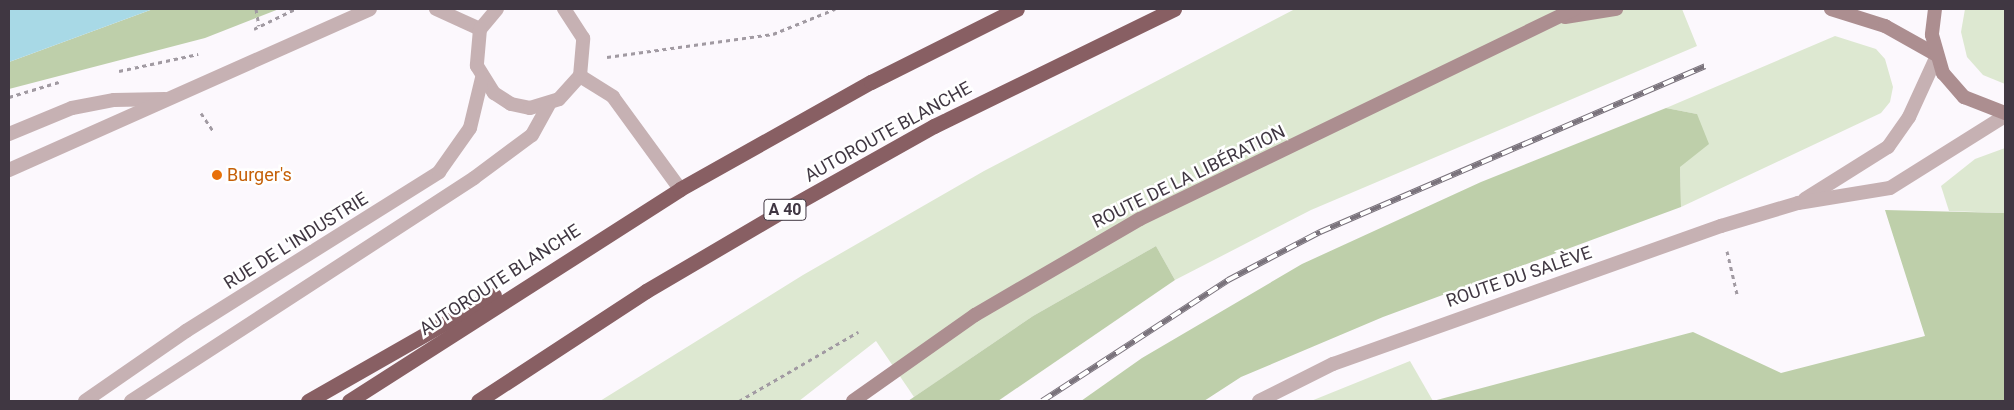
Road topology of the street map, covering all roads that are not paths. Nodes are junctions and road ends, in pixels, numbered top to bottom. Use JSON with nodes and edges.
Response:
{"nodes":[{"id":1,"x":370,"y":9,"type":"edge"},
{"id":2,"x":436,"y":9,"type":"edge"},
{"id":3,"x":497,"y":9,"type":"edge"},
{"id":4,"x":564,"y":9,"type":"edge"},
{"id":5,"x":1017,"y":9,"type":"edge"},
{"id":6,"x":1174,"y":9,"type":"edge"},
{"id":7,"x":1574,"y":9,"type":"edge"},
{"id":8,"x":1616,"y":9,"type":"edge"},
{"id":9,"x":1831,"y":9,"type":"edge"},
{"id":10,"x":1935,"y":9,"type":"edge"},
{"id":11,"x":1560,"y":18,"type":"junction"},
{"id":12,"x":480,"y":29,"type":"junction"},
{"id":13,"x":1936,"y":56,"type":"junction"},
{"id":14,"x":580,"y":76,"type":"junction"},
{"id":15,"x":482,"y":78,"type":"junction"},
{"id":16,"x":171,"y":99,"type":"junction"},
{"id":17,"x":550,"y":104,"type":"junction"},
{"id":18,"x":2005,"y":114,"type":"edge"},
{"id":19,"x":9,"y":134,"type":"edge"},
{"id":20,"x":9,"y":170,"type":"edge"},
{"id":21,"x":680,"y":189,"type":"junction"},
{"id":22,"x":1798,"y":203,"type":"junction"},
{"id":23,"x":643,"y":211,"type":"junction"},
{"id":24,"x":85,"y":401,"type":"edge"},
{"id":25,"x":131,"y":401,"type":"edge"},
{"id":26,"x":308,"y":401,"type":"edge"},
{"id":27,"x":349,"y":401,"type":"edge"},
{"id":28,"x":478,"y":401,"type":"edge"},
{"id":29,"x":853,"y":401,"type":"edge"},
{"id":30,"x":1259,"y":401,"type":"edge"}],
"edges":[{"from":1,"to":16,"type":"street"},
{"from":2,"to":12,"type":"street"},
{"from":3,"to":12,"type":"street"},
{"from":4,"to":14,"type":"street"},
{"from":5,"to":21,"type":"highway","name":"AUTOROUTE BLANCHE"},
{"from":6,"to":28,"type":"highway","name":"AUTOROUTE BLANCHE","number":"A 40"},
{"from":7,"to":11,"type":"main road","name":"ROUTE DE LA LIBÉRATION"},
{"from":8,"to":11,"type":"main road","name":"ROUTE DE LA LIBÉRATION"},
{"from":9,"to":13,"type":"main road"},
{"from":10,"to":13,"type":"main road"},
{"from":11,"to":29,"type":"main road","name":"ROUTE DE LA LIBÉRATION"},
{"from":12,"to":15,"type":"street"},
{"from":13,"to":18,"type":"main road"},
{"from":13,"to":22,"type":"street","name":"ROUTE DU SALÈVE"},
{"from":14,"to":17,"type":"street"},
{"from":14,"to":21,"type":"street"},
{"from":15,"to":17,"type":"street"},
{"from":15,"to":24,"type":"street","name":"RUE DE L'INDUSTRIE"},
{"from":16,"to":19,"type":"street"},
{"from":16,"to":20,"type":"street"},
{"from":17,"to":25,"type":"street"},
{"from":18,"to":22,"type":"street","name":"ROUTE DU SALÈVE"},
{"from":21,"to":23,"type":"highway","name":"AUTOROUTE BLANCHE"},
{"from":22,"to":30,"type":"street","name":"ROUTE DU SALÈVE"},
{"from":23,"to":26,"type":"highway"},
{"from":23,"to":27,"type":"highway","name":"AUTOROUTE BLANCHE"}]}
